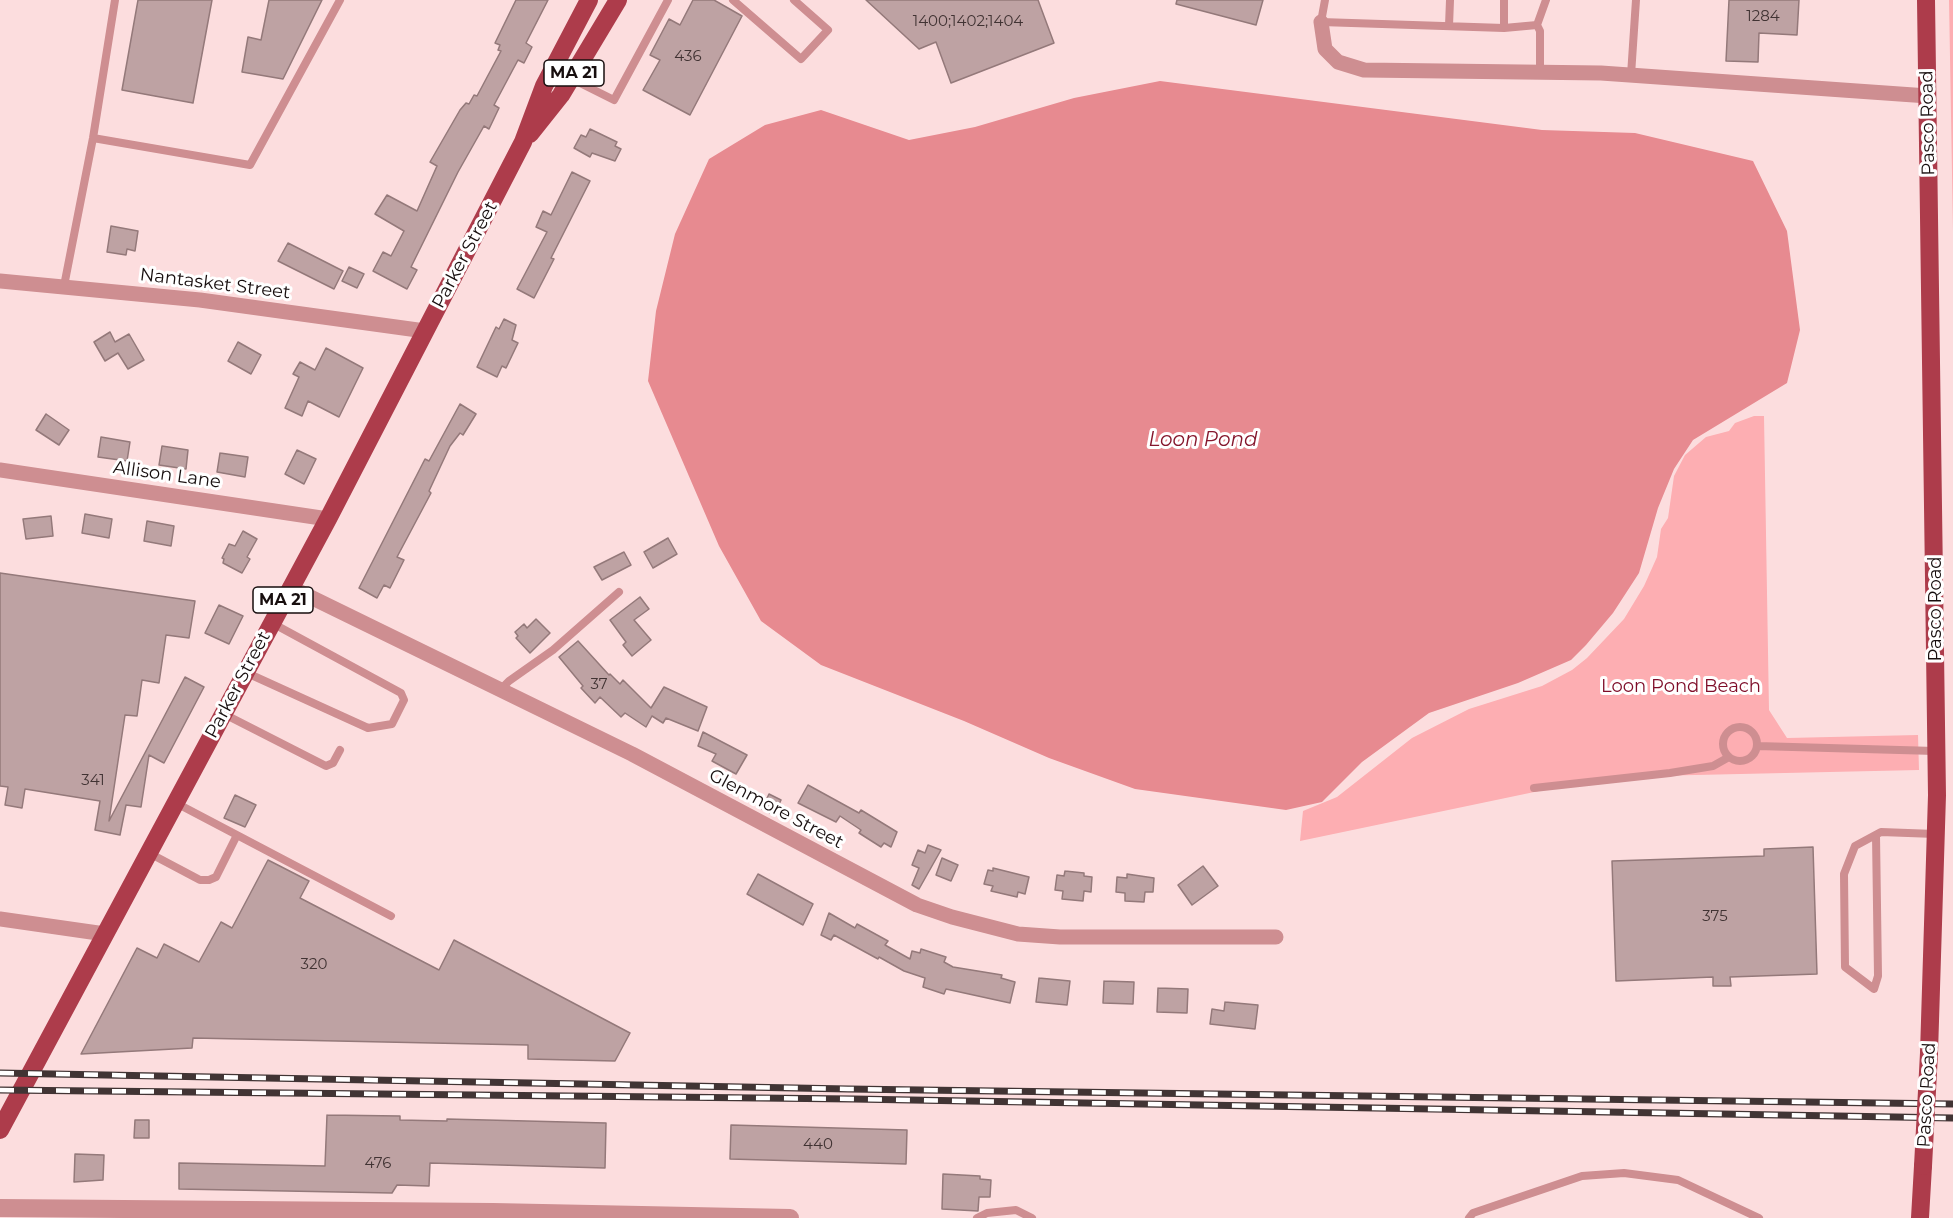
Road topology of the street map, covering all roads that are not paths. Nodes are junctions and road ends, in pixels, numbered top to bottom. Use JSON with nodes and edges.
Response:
{"nodes":[{"id":1,"x":115,"y":0,"type":"edge"},
{"id":2,"x":340,"y":0,"type":"edge"},
{"id":3,"x":589,"y":0,"type":"edge"},
{"id":4,"x":618,"y":0,"type":"edge"},
{"id":5,"x":668,"y":0,"type":"edge"},
{"id":6,"x":733,"y":0,"type":"edge"},
{"id":7,"x":795,"y":0,"type":"edge"},
{"id":8,"x":1325,"y":0,"type":"edge"},
{"id":9,"x":1450,"y":0,"type":"edge"},
{"id":10,"x":1504,"y":0,"type":"edge"},
{"id":11,"x":1546,"y":0,"type":"edge"},
{"id":12,"x":1636,"y":0,"type":"edge"},
{"id":13,"x":1926,"y":0,"type":"edge"},
{"id":14,"x":1321,"y":22,"type":"junction"},
{"id":15,"x":1537,"y":25,"type":"junction"},
{"id":16,"x":1449,"y":26,"type":"junction"},
{"id":17,"x":1504,"y":28,"type":"junction"},
{"id":18,"x":1540,"y":71,"type":"junction"},
{"id":19,"x":1631,"y":75,"type":"junction"},
{"id":20,"x":571,"y":78,"type":"junction"},
{"id":21,"x":1928,"y":96,"type":"junction"},
{"id":22,"x":93,"y":138,"type":"junction"},
{"id":23,"x":523,"y":142,"type":"junction"},
{"id":24,"x":0,"y":281,"type":"edge"},
{"id":25,"x":64,"y":286,"type":"junction"},
{"id":26,"x":425,"y":331,"type":"junction"},
{"id":27,"x":0,"y":470,"type":"edge"},
{"id":28,"x":328,"y":519,"type":"junction"},
{"id":29,"x":290,"y":587,"type":"junction"},
{"id":30,"x":619,"y":592,"type":"dead end"},
{"id":31,"x":271,"y":622,"type":"junction"},
{"id":32,"x":245,"y":672,"type":"junction"},
{"id":33,"x":501,"y":690,"type":"junction"},
{"id":34,"x":223,"y":713,"type":"junction"},
{"id":35,"x":1757,"y":746,"type":"junction"},
{"id":36,"x":340,"y":750,"type":"dead end"},
{"id":37,"x":1937,"y":751,"type":"junction"},
{"id":38,"x":1729,"y":757,"type":"junction"},
{"id":39,"x":1534,"y":788,"type":"dead end"},
{"id":40,"x":175,"y":802,"type":"junction"},
{"id":41,"x":1936,"y":834,"type":"junction"},
{"id":42,"x":237,"y":835,"type":"junction"},
{"id":43,"x":1876,"y":835,"type":"junction"},
{"id":44,"x":148,"y":853,"type":"junction"},
{"id":45,"x":391,"y":916,"type":"dead end"},
{"id":46,"x":0,"y":920,"type":"edge"},
{"id":47,"x":105,"y":934,"type":"junction"},
{"id":48,"x":1276,"y":937,"type":"dead end"},
{"id":49,"x":0,"y":1130,"type":"edge"},
{"id":50,"x":0,"y":1208,"type":"edge"},
{"id":51,"x":248,"y":1215,"type":"edge"},
{"id":52,"x":449,"y":1215,"type":"edge"},
{"id":53,"x":555,"y":1216,"type":"edge"},
{"id":54,"x":790,"y":1218,"type":"edge"},
{"id":55,"x":977,"y":1218,"type":"edge"},
{"id":56,"x":1032,"y":1218,"type":"edge"},
{"id":57,"x":1469,"y":1218,"type":"edge"},
{"id":58,"x":1759,"y":1218,"type":"edge"},
{"id":59,"x":1920,"y":1218,"type":"edge"}],
"edges":[{"from":1,"to":22,"type":"lane"},
{"from":2,"to":22,"type":"lane"},
{"from":3,"to":23,"type":"main road","name":"Parker Street","number":"MA 21"},
{"from":4,"to":20,"type":"main road","name":"Parker Street","number":"MA 21"},
{"from":5,"to":20,"type":"lane"},
{"from":6,"to":7,"type":"lane"},
{"from":8,"to":14,"type":"lane"},
{"from":9,"to":16,"type":"lane"},
{"from":10,"to":17,"type":"lane"},
{"from":11,"to":15,"type":"lane"},
{"from":12,"to":19,"type":"lane"},
{"from":13,"to":21,"type":"main road","name":"Pasco Road"},
{"from":14,"to":16,"type":"lane"},
{"from":14,"to":18,"type":"street"},
{"from":15,"to":17,"type":"lane"},
{"from":15,"to":18,"type":"lane"},
{"from":16,"to":17,"type":"lane"},
{"from":18,"to":19,"type":"street"},
{"from":19,"to":21,"type":"street"},
{"from":20,"to":23,"type":"main road","name":"Parker Street","number":"MA 21"},
{"from":21,"to":37,"type":"main road","name":"Pasco Road"},
{"from":22,"to":25,"type":"lane"},
{"from":23,"to":26,"type":"main road","name":"Parker Street","number":"MA 21"},
{"from":24,"to":25,"type":"street","name":"Nantasket Street"},
{"from":25,"to":26,"type":"street","name":"Nantasket Street"},
{"from":26,"to":28,"type":"main road","name":"Parker Street","number":"MA 21"},
{"from":27,"to":28,"type":"street","name":"Allison Lane"},
{"from":28,"to":29,"type":"main road","name":"Parker Street","number":"MA 21"},
{"from":29,"to":31,"type":"main road","name":"Parker Street","number":"MA 21"},
{"from":29,"to":33,"type":"street","name":"Glenmore Street"},
{"from":30,"to":33,"type":"lane"},
{"from":31,"to":32,"type":"main road","name":"Parker Street","number":"MA 21"},
{"from":31,"to":32,"type":"lane"},
{"from":32,"to":34,"type":"main road","name":"Parker Street","number":"MA 21"},
{"from":33,"to":48,"type":"street","name":"Glenmore Street"},
{"from":34,"to":36,"type":"lane"},
{"from":34,"to":40,"type":"main road","name":"Parker Street","number":"MA 21"},
{"from":35,"to":37,"type":"lane"},
{"from":35,"to":38,"type":"lane"},
{"from":35,"to":38,"type":"lane"},
{"from":37,"to":41,"type":"main road","name":"Pasco Road"},
{"from":38,"to":39,"type":"lane"},
{"from":40,"to":42,"type":"lane"},
{"from":40,"to":44,"type":"main road","name":"Parker Street","number":"MA 21"},
{"from":41,"to":43,"type":"lane"},
{"from":41,"to":59,"type":"main road","name":"Pasco Road","bridge":true},
{"from":42,"to":44,"type":"lane"},
{"from":42,"to":45,"type":"lane"},
{"from":43,"to":43,"type":"lane"},
{"from":44,"to":47,"type":"main road","name":"Parker Street","number":"MA 21"},
{"from":46,"to":47,"type":"street"},
{"from":47,"to":49,"type":"main road","name":"Parker Street","number":"MA 21"},
{"from":50,"to":51,"type":"street"},
{"from":51,"to":52,"type":"street"},
{"from":52,"to":53,"type":"street"},
{"from":53,"to":54,"type":"street"},
{"from":55,"to":56,"type":"lane"},
{"from":57,"to":58,"type":"lane"}]}
